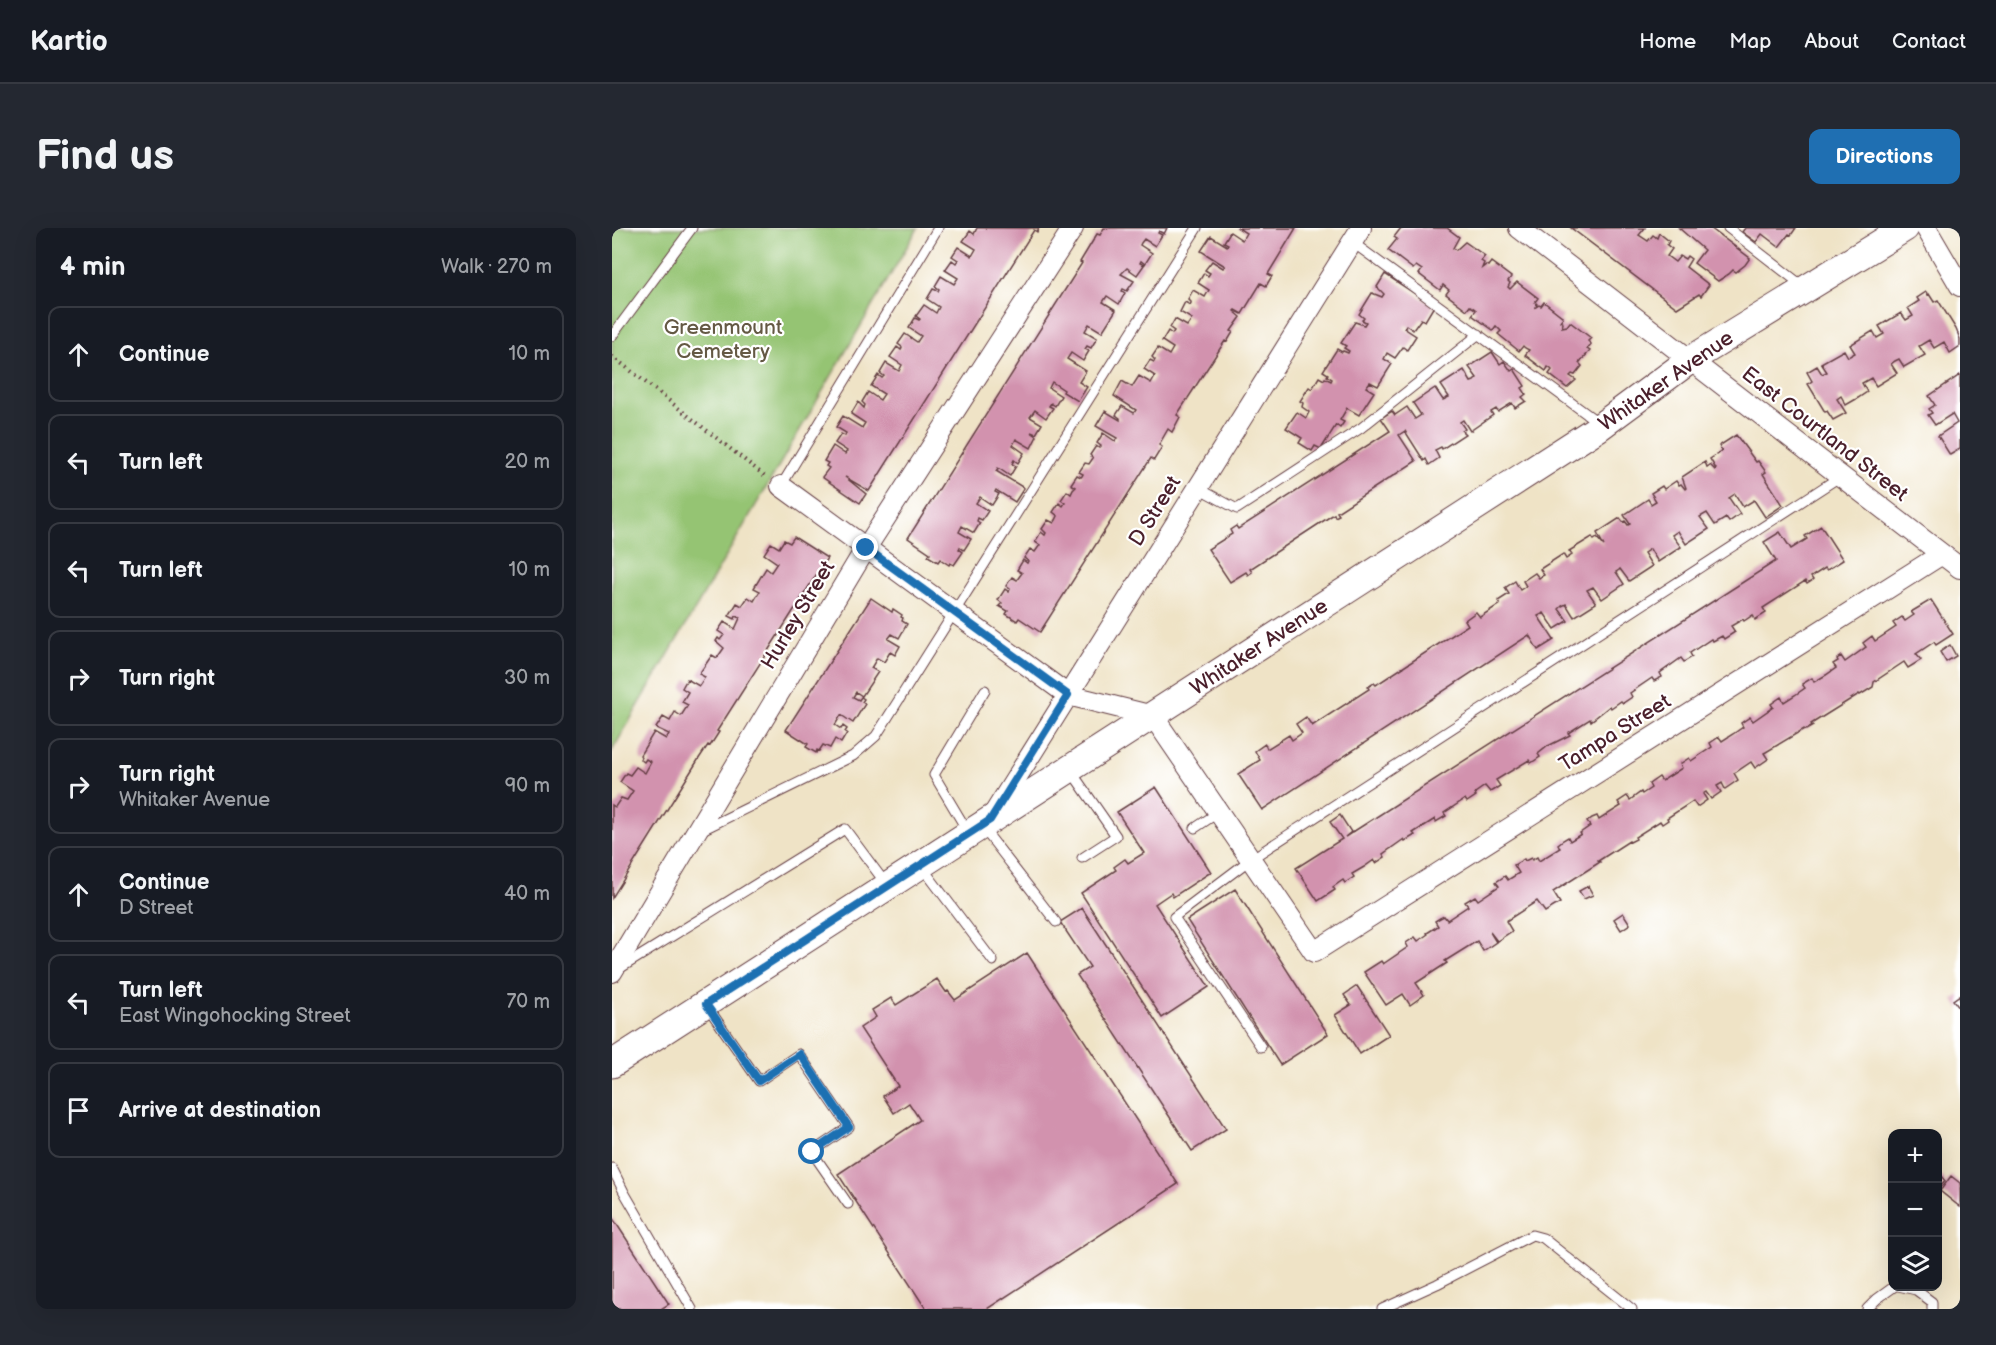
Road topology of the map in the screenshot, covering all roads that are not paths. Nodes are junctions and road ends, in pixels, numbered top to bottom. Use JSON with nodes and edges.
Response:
{"nodes":[{"id":1,"x":692,"y":228,"type":"edge"},
{"id":2,"x":938,"y":228,"type":"edge"},
{"id":3,"x":1073,"y":228,"type":"edge"},
{"id":4,"x":1197,"y":228,"type":"edge"},
{"id":5,"x":1519,"y":228,"type":"edge"},
{"id":6,"x":1728,"y":228,"type":"edge"},
{"id":7,"x":1926,"y":228,"type":"edge"},
{"id":8,"x":1893,"y":231,"type":"edge"},
{"id":9,"x":1357,"y":235,"type":"edge"},
{"id":10,"x":1960,"y":286,"type":"edge"},
{"id":11,"x":1806,"y":288,"type":"junction"},
{"id":12,"x":1479,"y":334,"type":"junction"},
{"id":13,"x":612,"y":336,"type":"edge"},
{"id":14,"x":1690,"y":360,"type":"junction"},
{"id":15,"x":1602,"y":425,"type":"junction"},
{"id":16,"x":1841,"y":476,"type":"junction"},
{"id":17,"x":774,"y":481,"type":"joint"},
{"id":18,"x":1198,"y":488,"type":"junction"},
{"id":19,"x":866,"y":548,"type":"junction"},
{"id":20,"x":1942,"y":554,"type":"junction"},
{"id":21,"x":1960,"y":568,"type":"edge"},
{"id":22,"x":955,"y":613,"type":"junction"},
{"id":23,"x":985,"y":690,"type":"dead end"},
{"id":24,"x":1068,"y":695,"type":"junction"},
{"id":25,"x":1153,"y":716,"type":"junction"},
{"id":26,"x":1070,"y":769,"type":"junction"},
{"id":27,"x":1219,"y":812,"type":"junction"},
{"id":28,"x":980,"y":827,"type":"junction"},
{"id":29,"x":1195,"y":828,"type":"dead end"},
{"id":30,"x":695,"y":834,"type":"junction"},
{"id":31,"x":1082,"y":858,"type":"dead end"},
{"id":32,"x":1251,"y":859,"type":"junction"},
{"id":33,"x":921,"y":865,"type":"junction"},
{"id":34,"x":888,"y":886,"type":"junction"},
{"id":35,"x":1056,"y":922,"type":"dead end"},
{"id":36,"x":993,"y":961,"type":"dead end"},
{"id":37,"x":612,"y":973,"type":"edge"},
{"id":38,"x":706,"y":1004,"type":"junction"},
{"id":39,"x":1261,"y":1047,"type":"dead end"},
{"id":40,"x":612,"y":1064,"type":"edge"},
{"id":41,"x":612,"y":1168,"type":"edge"},
{"id":42,"x":848,"y":1204,"type":"dead end"},
{"id":43,"x":1890,"y":1291,"type":"edge"},
{"id":44,"x":1917,"y":1291,"type":"edge"},
{"id":45,"x":692,"y":1309,"type":"edge"},
{"id":46,"x":1382,"y":1309,"type":"edge"},
{"id":47,"x":1632,"y":1309,"type":"edge"},
{"id":48,"x":1867,"y":1309,"type":"edge"},
{"id":49,"x":1932,"y":1309,"type":"edge"}],
"edges":[{"from":1,"to":13,"type":"lane"},
{"from":2,"to":17,"type":"lane"},
{"from":3,"to":19,"type":"street","name":"Hurley Street"},
{"from":4,"to":22,"type":"lane"},
{"from":5,"to":14,"type":"street","name":"East Courtland Street"},
{"from":6,"to":11,"type":"lane"},
{"from":7,"to":10,"type":"street"},
{"from":8,"to":11,"type":"main road","name":"Whitaker Avenue"},
{"from":9,"to":12,"type":"lane"},
{"from":9,"to":18,"type":"street","name":"D Street"},
{"from":11,"to":14,"type":"main road","name":"Whitaker Avenue"},
{"from":12,"to":15,"type":"lane"},
{"from":12,"to":18,"type":"lane"},
{"from":14,"to":15,"type":"main road","name":"Whitaker Avenue"},
{"from":14,"to":16,"type":"street","name":"East Courtland Street"},
{"from":15,"to":25,"type":"main road","name":"Whitaker Avenue"},
{"from":16,"to":20,"type":"street","name":"East Courtland Street"},
{"from":16,"to":32,"type":"lane"},
{"from":17,"to":19,"type":"street"},
{"from":18,"to":24,"type":"street","name":"D Street"},
{"from":19,"to":22,"type":"street"},
{"from":19,"to":30,"type":"street","name":"Hurley Street"},
{"from":20,"to":21,"type":"street","name":"East Courtland Street"},
{"from":20,"to":32,"type":"street","name":"Tampa Street"},
{"from":22,"to":24,"type":"street"},
{"from":22,"to":30,"type":"lane"},
{"from":23,"to":28,"type":"lane"},
{"from":24,"to":25,"type":"street"},
{"from":24,"to":28,"type":"street","name":"D Street"},
{"from":25,"to":26,"type":"main road","name":"Whitaker Avenue"},
{"from":25,"to":27,"type":"street"},
{"from":26,"to":28,"type":"main road","name":"Whitaker Avenue"},
{"from":26,"to":31,"type":"lane"},
{"from":27,"to":29,"type":"lane"},
{"from":27,"to":32,"type":"street"},
{"from":28,"to":33,"type":"main road","name":"Whitaker Avenue"},
{"from":28,"to":35,"type":"lane"},
{"from":30,"to":37,"type":"street","name":"Hurley Street"},
{"from":32,"to":39,"type":"lane"},
{"from":33,"to":34,"type":"main road","name":"Whitaker Avenue"},
{"from":33,"to":36,"type":"lane"},
{"from":34,"to":37,"type":"lane"},
{"from":34,"to":38,"type":"main road","name":"Whitaker Avenue"},
{"from":38,"to":40,"type":"main road","name":"Whitaker Avenue"},
{"from":38,"to":42,"type":"lane"},
{"from":41,"to":45,"type":"lane"},
{"from":43,"to":48,"type":"lane"},
{"from":44,"to":49,"type":"lane"},
{"from":46,"to":47,"type":"lane"}]}
